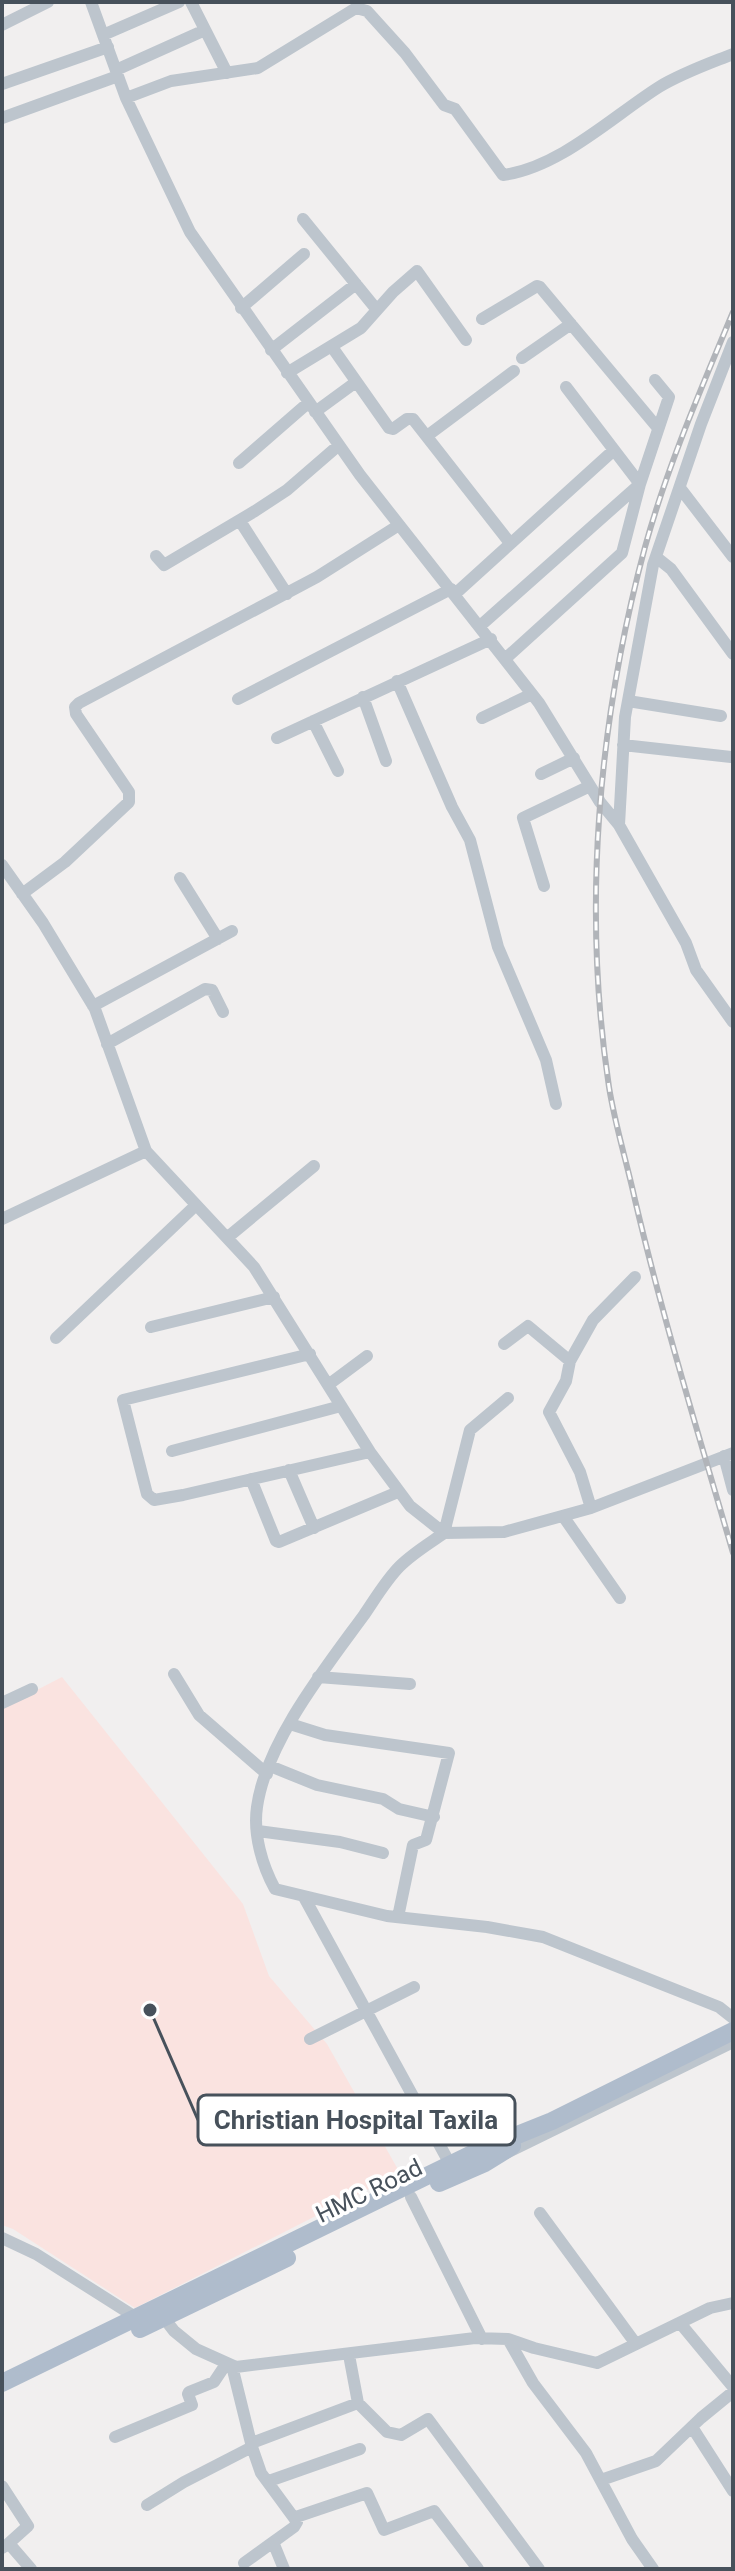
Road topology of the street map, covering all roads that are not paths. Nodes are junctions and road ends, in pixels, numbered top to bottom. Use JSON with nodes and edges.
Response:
{"nodes":[{"id":1,"x":48,"y":2,"type":"edge"},
{"id":2,"x":91,"y":2,"type":"edge"},
{"id":3,"x":179,"y":2,"type":"edge"},
{"id":4,"x":191,"y":2,"type":"edge"},
{"id":5,"x":2,"y":25,"type":"edge"},
{"id":6,"x":205,"y":30,"type":"junction"},
{"id":7,"x":105,"y":41,"type":"junction"},
{"id":8,"x":733,"y":54,"type":"edge"},
{"id":9,"x":117,"y":73,"type":"junction"},
{"id":10,"x":227,"y":73,"type":"junction"},
{"id":11,"x":2,"y":84,"type":"edge"},
{"id":12,"x":126,"y":98,"type":"junction"},
{"id":13,"x":2,"y":118,"type":"edge"},
{"id":14,"x":303,"y":219,"type":"dead end"},
{"id":15,"x":304,"y":254,"type":"dead end"},
{"id":16,"x":356,"y":284,"type":"junction"},
{"id":17,"x":241,"y":308,"type":"junction"},
{"id":18,"x":377,"y":310,"type":"junction"},
{"id":19,"x":482,"y":319,"type":"dead end"},
{"id":20,"x":571,"y":324,"type":"junction"},
{"id":21,"x":466,"y":340,"type":"dead end"},
{"id":22,"x":733,"y":342,"type":"edge"},
{"id":23,"x":332,"y":347,"type":"junction"},
{"id":24,"x":271,"y":350,"type":"junction"},
{"id":25,"x":522,"y":358,"type":"dead end"},
{"id":26,"x":514,"y":371,"type":"dead end"},
{"id":27,"x":287,"y":373,"type":"junction"},
{"id":28,"x":655,"y":380,"type":"dead end"},
{"id":29,"x":356,"y":382,"type":"junction"},
{"id":30,"x":566,"y":387,"type":"dead end"},
{"id":31,"x":312,"y":407,"type":"junction"},
{"id":32,"x":657,"y":427,"type":"junction"},
{"id":33,"x":427,"y":436,"type":"junction"},
{"id":34,"x":339,"y":445,"type":"junction"},
{"id":35,"x":614,"y":450,"type":"junction"},
{"id":36,"x":239,"y":463,"type":"dead end"},
{"id":37,"x":640,"y":484,"type":"junction"},
{"id":38,"x":680,"y":488,"type":"junction"},
{"id":39,"x":240,"y":521,"type":"junction"},
{"id":40,"x":399,"y":525,"type":"junction"},
{"id":41,"x":510,"y":543,"type":"junction"},
{"id":42,"x":156,"y":556,"type":"dead end"},
{"id":43,"x":656,"y":557,"type":"junction"},
{"id":44,"x":733,"y":557,"type":"edge"},
{"id":45,"x":453,"y":592,"type":"junction"},
{"id":46,"x":287,"y":594,"type":"junction"},
{"id":47,"x":480,"y":626,"type":"junction"},
{"id":48,"x":491,"y":639,"type":"junction"},
{"id":49,"x":733,"y":654,"type":"edge"},
{"id":50,"x":505,"y":659,"type":"junction"},
{"id":51,"x":397,"y":681,"type":"junction"},
{"id":52,"x":532,"y":694,"type":"junction"},
{"id":53,"x":363,"y":697,"type":"junction"},
{"id":54,"x":238,"y":699,"type":"dead end"},
{"id":55,"x":628,"y":701,"type":"junction"},
{"id":56,"x":721,"y":716,"type":"dead end"},
{"id":57,"x":482,"y":718,"type":"dead end"},
{"id":58,"x":313,"y":721,"type":"junction"},
{"id":59,"x":277,"y":738,"type":"dead end"},
{"id":60,"x":623,"y":745,"type":"junction"},
{"id":61,"x":731,"y":757,"type":"edge"},
{"id":62,"x":574,"y":758,"type":"junction"},
{"id":63,"x":386,"y":761,"type":"dead end"},
{"id":64,"x":338,"y":771,"type":"dead end"},
{"id":65,"x":541,"y":774,"type":"dead end"},
{"id":66,"x":590,"y":786,"type":"junction"},
{"id":67,"x":619,"y":825,"type":"junction"},
{"id":68,"x":2,"y":865,"type":"edge"},
{"id":69,"x":180,"y":878,"type":"dead end"},
{"id":70,"x":544,"y":886,"type":"dead end"},
{"id":71,"x":22,"y":894,"type":"junction"},
{"id":72,"x":232,"y":931,"type":"dead end"},
{"id":73,"x":218,"y":939,"type":"junction"},
{"id":74,"x":93,"y":1006,"type":"junction"},
{"id":75,"x":223,"y":1012,"type":"dead end"},
{"id":76,"x":733,"y":1022,"type":"edge"},
{"id":77,"x":107,"y":1044,"type":"junction"},
{"id":78,"x":556,"y":1104,"type":"dead end"},
{"id":79,"x":146,"y":1151,"type":"junction"},
{"id":80,"x":314,"y":1166,"type":"dead end"},
{"id":81,"x":195,"y":1206,"type":"junction"},
{"id":82,"x":2,"y":1219,"type":"edge"},
{"id":83,"x":228,"y":1237,"type":"junction"},
{"id":84,"x":635,"y":1277,"type":"dead end"},
{"id":85,"x":274,"y":1297,"type":"junction"},
{"id":86,"x":151,"y":1327,"type":"dead end"},
{"id":87,"x":56,"y":1338,"type":"dead end"},
{"id":88,"x":504,"y":1344,"type":"dead end"},
{"id":89,"x":310,"y":1354,"type":"junction"},
{"id":90,"x":367,"y":1356,"type":"dead end"},
{"id":91,"x":570,"y":1361,"type":"junction"},
{"id":92,"x":328,"y":1385,"type":"junction"},
{"id":93,"x":508,"y":1398,"type":"dead end"},
{"id":94,"x":341,"y":1406,"type":"junction"},
{"id":95,"x":172,"y":1451,"type":"dead end"},
{"id":96,"x":370,"y":1452,"type":"junction"},
{"id":97,"x":729,"y":1454,"type":"edge"},
{"id":98,"x":289,"y":1470,"type":"junction"},
{"id":99,"x":251,"y":1479,"type":"junction"},
{"id":100,"x":733,"y":1490,"type":"edge"},
{"id":101,"x":398,"y":1492,"type":"junction"},
{"id":102,"x":591,"y":1508,"type":"junction"},
{"id":103,"x":563,"y":1516,"type":"junction"},
{"id":104,"x":314,"y":1528,"type":"junction"},
{"id":105,"x":444,"y":1533,"type":"junction"},
{"id":106,"x":620,"y":1598,"type":"dead end"},
{"id":107,"x":174,"y":1674,"type":"dead end"},
{"id":108,"x":318,"y":1677,"type":"junction"},
{"id":109,"x":410,"y":1684,"type":"dead end"},
{"id":110,"x":32,"y":1689,"type":"dead end"},
{"id":111,"x":2,"y":1703,"type":"edge"},
{"id":112,"x":290,"y":1724,"type":"junction"},
{"id":113,"x":268,"y":1770,"type":"junction"},
{"id":114,"x":434,"y":1817,"type":"junction"},
{"id":115,"x":258,"y":1831,"type":"junction"},
{"id":116,"x":383,"y":1853,"type":"dead end"},
{"id":117,"x":304,"y":1897,"type":"junction"},
{"id":118,"x":398,"y":1917,"type":"junction"},
{"id":119,"x":414,"y":1987,"type":"dead end"},
{"id":120,"x":366,"y":2011,"type":"junction"},
{"id":121,"x":733,"y":2020,"type":"edge"},
{"id":122,"x":733,"y":2031,"type":"edge"},
{"id":123,"x":310,"y":2039,"type":"dead end"},
{"id":124,"x":733,"y":2042,"type":"edge"},
{"id":125,"x":482,"y":2156,"type":"junction"},
{"id":126,"x":450,"y":2164,"type":"junction"},
{"id":127,"x":411,"y":2197,"type":"junction"},
{"id":128,"x":540,"y":2213,"type":"dead end"},
{"id":129,"x":2,"y":2238,"type":"edge"},
{"id":130,"x":733,"y":2303,"type":"edge"},
{"id":131,"x":149,"y":2320,"type":"junction"},
{"id":132,"x":680,"y":2323,"type":"junction"},
{"id":133,"x":482,"y":2339,"type":"junction"},
{"id":134,"x":508,"y":2339,"type":"junction"},
{"id":135,"x":636,"y":2344,"type":"junction"},
{"id":136,"x":349,"y":2355,"type":"junction"},
{"id":137,"x":229,"y":2365,"type":"junction"},
{"id":138,"x":2,"y":2383,"type":"edge"},
{"id":139,"x":733,"y":2389,"type":"edge"},
{"id":140,"x":2,"y":2396,"type":"edge"},
{"id":141,"x":358,"y":2403,"type":"junction"},
{"id":142,"x":692,"y":2427,"type":"junction"},
{"id":143,"x":115,"y":2437,"type":"dead end"},
{"id":144,"x":252,"y":2445,"type":"junction"},
{"id":145,"x":360,"y":2449,"type":"dead end"},
{"id":146,"x":601,"y":2480,"type":"junction"},
{"id":147,"x":269,"y":2481,"type":"junction"},
{"id":148,"x":2,"y":2486,"type":"edge"},
{"id":149,"x":733,"y":2491,"type":"edge"},
{"id":150,"x":147,"y":2505,"type":"dead end"},
{"id":151,"x":296,"y":2517,"type":"junction"},
{"id":152,"x":273,"y":2542,"type":"junction"},
{"id":153,"x":5,"y":2546,"type":"edge"},
{"id":154,"x":244,"y":2563,"type":"dead end"},
{"id":155,"x":31,"y":2569,"type":"edge"},
{"id":156,"x":284,"y":2569,"type":"edge"},
{"id":157,"x":478,"y":2569,"type":"edge"},
{"id":158,"x":539,"y":2569,"type":"edge"},
{"id":159,"x":653,"y":2569,"type":"edge"}],
"edges":[{"from":1,"to":5,"type":"street"},
{"from":2,"to":7,"type":"street"},
{"from":3,"to":7,"type":"street"},
{"from":4,"to":6,"type":"street"},
{"from":6,"to":9,"type":"street"},
{"from":6,"to":10,"type":"street"},
{"from":7,"to":9,"type":"street"},
{"from":7,"to":11,"type":"street"},
{"from":8,"to":10,"type":"street"},
{"from":9,"to":12,"type":"street"},
{"from":9,"to":13,"type":"street"},
{"from":10,"to":12,"type":"street"},
{"from":12,"to":17,"type":"street"},
{"from":14,"to":16,"type":"street"},
{"from":15,"to":17,"type":"street"},
{"from":16,"to":18,"type":"street"},
{"from":16,"to":24,"type":"street"},
{"from":17,"to":24,"type":"street"},
{"from":18,"to":21,"type":"street"},
{"from":18,"to":23,"type":"street"},
{"from":19,"to":20,"type":"street"},
{"from":20,"to":25,"type":"street"},
{"from":20,"to":32,"type":"street"},
{"from":22,"to":38,"type":"street"},
{"from":23,"to":27,"type":"street"},
{"from":23,"to":29,"type":"street"},
{"from":24,"to":27,"type":"street"},
{"from":26,"to":33,"type":"street"},
{"from":27,"to":31,"type":"street"},
{"from":28,"to":32,"type":"street"},
{"from":29,"to":31,"type":"street"},
{"from":29,"to":33,"type":"street"},
{"from":30,"to":35,"type":"street"},
{"from":31,"to":34,"type":"street"},
{"from":31,"to":36,"type":"street"},
{"from":32,"to":37,"type":"street"},
{"from":33,"to":41,"type":"street"},
{"from":34,"to":39,"type":"street"},
{"from":34,"to":40,"type":"street"},
{"from":35,"to":37,"type":"street"},
{"from":35,"to":41,"type":"street"},
{"from":37,"to":47,"type":"street"},
{"from":37,"to":50,"type":"street"},
{"from":38,"to":43,"type":"street"},
{"from":38,"to":44,"type":"street"},
{"from":39,"to":42,"type":"street"},
{"from":39,"to":46,"type":"street"},
{"from":40,"to":45,"type":"street"},
{"from":40,"to":46,"type":"street"},
{"from":41,"to":45,"type":"street"},
{"from":43,"to":49,"type":"street"},
{"from":43,"to":55,"type":"street"},
{"from":45,"to":47,"type":"street"},
{"from":45,"to":54,"type":"street"},
{"from":46,"to":71,"type":"street"},
{"from":47,"to":48,"type":"street"},
{"from":48,"to":50,"type":"street"},
{"from":48,"to":51,"type":"street"},
{"from":50,"to":52,"type":"street"},
{"from":51,"to":53,"type":"street"},
{"from":51,"to":78,"type":"street"},
{"from":52,"to":57,"type":"street"},
{"from":52,"to":62,"type":"street"},
{"from":53,"to":58,"type":"street"},
{"from":53,"to":63,"type":"street"},
{"from":55,"to":56,"type":"street"},
{"from":55,"to":60,"type":"street"},
{"from":58,"to":59,"type":"street"},
{"from":58,"to":64,"type":"street"},
{"from":60,"to":61,"type":"street"},
{"from":60,"to":67,"type":"street"},
{"from":62,"to":65,"type":"street"},
{"from":62,"to":66,"type":"street"},
{"from":66,"to":67,"type":"street"},
{"from":66,"to":70,"type":"street"},
{"from":67,"to":76,"type":"street"},
{"from":68,"to":71,"type":"street"},
{"from":69,"to":73,"type":"street"},
{"from":71,"to":74,"type":"street"},
{"from":72,"to":73,"type":"street"},
{"from":73,"to":74,"type":"street"},
{"from":74,"to":77,"type":"street"},
{"from":75,"to":77,"type":"street"},
{"from":77,"to":79,"type":"street"},
{"from":79,"to":81,"type":"street"},
{"from":79,"to":82,"type":"street"},
{"from":80,"to":83,"type":"street"},
{"from":81,"to":83,"type":"street"},
{"from":81,"to":87,"type":"street"},
{"from":83,"to":85,"type":"street"},
{"from":84,"to":91,"type":"street"},
{"from":85,"to":86,"type":"street"},
{"from":85,"to":89,"type":"street"},
{"from":88,"to":91,"type":"street"},
{"from":89,"to":92,"type":"street"},
{"from":89,"to":99,"type":"street"},
{"from":90,"to":92,"type":"street"},
{"from":91,"to":102,"type":"street"},
{"from":92,"to":94,"type":"street"},
{"from":93,"to":105,"type":"street"},
{"from":94,"to":95,"type":"street"},
{"from":94,"to":96,"type":"street"},
{"from":96,"to":98,"type":"street"},
{"from":96,"to":101,"type":"street"},
{"from":97,"to":100,"type":"street"},
{"from":97,"to":102,"type":"street"},
{"from":98,"to":99,"type":"street"},
{"from":98,"to":104,"type":"street"},
{"from":99,"to":104,"type":"street"},
{"from":101,"to":104,"type":"street"},
{"from":101,"to":105,"type":"street"},
{"from":102,"to":103,"type":"street"},
{"from":103,"to":105,"type":"street"},
{"from":103,"to":106,"type":"street"},
{"from":105,"to":108,"type":"street"},
{"from":107,"to":113,"type":"street"},
{"from":108,"to":109,"type":"street"},
{"from":108,"to":112,"type":"street"},
{"from":110,"to":111,"type":"street"},
{"from":112,"to":113,"type":"street"},
{"from":112,"to":114,"type":"street"},
{"from":113,"to":114,"type":"street"},
{"from":113,"to":115,"type":"street"},
{"from":114,"to":118,"type":"street"},
{"from":115,"to":116,"type":"street"},
{"from":115,"to":117,"type":"street"},
{"from":117,"to":118,"type":"street"},
{"from":117,"to":120,"type":"street"},
{"from":118,"to":121,"type":"street"},
{"from":119,"to":120,"type":"street"},
{"from":120,"to":123,"type":"street"},
{"from":120,"to":126,"type":"street"},
{"from":121,"to":125,"type":"street"},
{"from":122,"to":125,"type":"main road","name":"HMC Road"},
{"from":124,"to":125,"type":"street"},
{"from":125,"to":126,"type":"main road","name":"HMC Road"},
{"from":125,"to":127,"type":"main road","name":"HMC Road"},
{"from":126,"to":131,"type":"main road","name":"HMC Road"},
{"from":127,"to":131,"type":"main road","name":"HMC Road"},
{"from":127,"to":133,"type":"street"},
{"from":128,"to":135,"type":"street"},
{"from":129,"to":131,"type":"street"},
{"from":130,"to":132,"type":"street"},
{"from":131,"to":137,"type":"street"},
{"from":131,"to":138,"type":"main road","name":"HMC Road"},
{"from":131,"to":140,"type":"main road","name":"HMC Road"},
{"from":132,"to":135,"type":"street"},
{"from":132,"to":139,"type":"street"},
{"from":133,"to":134,"type":"street"},
{"from":133,"to":136,"type":"street"},
{"from":134,"to":135,"type":"street"},
{"from":134,"to":146,"type":"street"},
{"from":136,"to":137,"type":"street"},
{"from":136,"to":141,"type":"street"},
{"from":137,"to":143,"type":"street"},
{"from":137,"to":144,"type":"street"},
{"from":139,"to":142,"type":"street"},
{"from":141,"to":144,"type":"street"},
{"from":141,"to":158,"type":"street"},
{"from":142,"to":146,"type":"street"},
{"from":142,"to":149,"type":"street"},
{"from":144,"to":147,"type":"street"},
{"from":144,"to":150,"type":"street"},
{"from":145,"to":147,"type":"street"},
{"from":146,"to":159,"type":"street"},
{"from":147,"to":151,"type":"street"},
{"from":148,"to":153,"type":"street"},
{"from":151,"to":152,"type":"street"},
{"from":151,"to":157,"type":"street"},
{"from":152,"to":154,"type":"street"},
{"from":152,"to":156,"type":"street"},
{"from":153,"to":155,"type":"street"}]}
